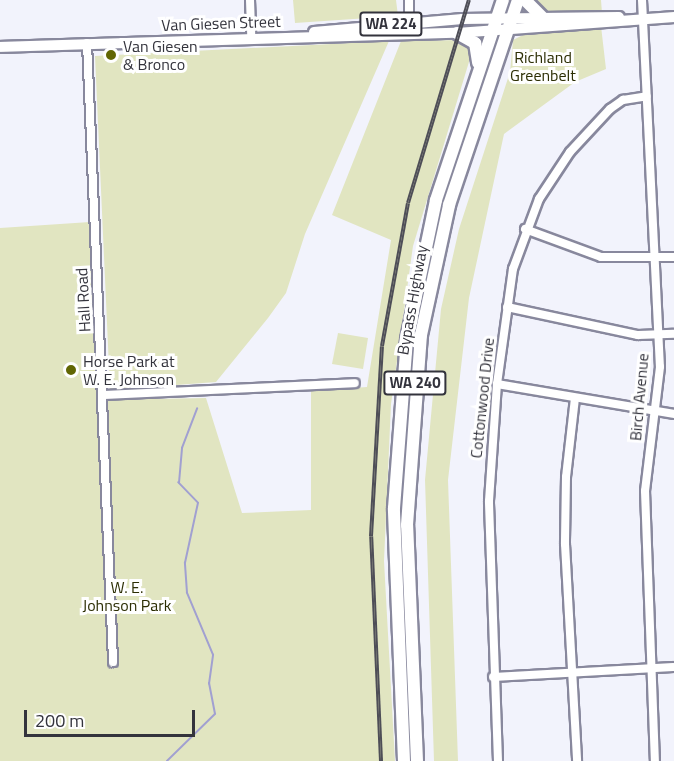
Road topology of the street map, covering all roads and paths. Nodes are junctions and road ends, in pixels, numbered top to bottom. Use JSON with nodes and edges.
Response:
{"nodes":[{"id":1,"x":250,"y":0,"type":"edge"},
{"id":2,"x":409,"y":0,"type":"edge"},
{"id":3,"x":503,"y":0,"type":"edge"},
{"id":4,"x":518,"y":0,"type":"edge"},
{"id":5,"x":525,"y":0,"type":"edge"},
{"id":6,"x":642,"y":0,"type":"edge"},
{"id":7,"x":542,"y":17,"type":"junction"},
{"id":8,"x":674,"y":17,"type":"edge"},
{"id":9,"x":496,"y":18,"type":"junction"},
{"id":10,"x":643,"y":18,"type":"junction"},
{"id":11,"x":510,"y":24,"type":"junction"},
{"id":12,"x":409,"y":29,"type":"junction"},
{"id":13,"x":491,"y":31,"type":"junction"},
{"id":14,"x":457,"y":33,"type":"junction"},
{"id":15,"x":251,"y":37,"type":"junction"},
{"id":16,"x":87,"y":44,"type":"junction"},
{"id":17,"x":0,"y":47,"type":"edge"},
{"id":18,"x":478,"y":68,"type":"junction"},
{"id":19,"x":647,"y":96,"type":"junction"},
{"id":20,"x":525,"y":230,"type":"junction"},
{"id":21,"x":674,"y":257,"type":"edge"},
{"id":22,"x":656,"y":258,"type":"junction"},
{"id":23,"x":507,"y":306,"type":"junction"},
{"id":24,"x":674,"y":334,"type":"edge"},
{"id":25,"x":659,"y":335,"type":"junction"},
{"id":26,"x":355,"y":383,"type":"dead end"},
{"id":27,"x":497,"y":384,"type":"junction"},
{"id":28,"x":102,"y":395,"type":"junction"},
{"id":29,"x":576,"y":398,"type":"junction"},
{"id":30,"x":654,"y":410,"type":"junction"},
{"id":31,"x":674,"y":414,"type":"edge"},
{"id":32,"x":113,"y":662,"type":"dead end"},
{"id":33,"x":674,"y":667,"type":"edge"},
{"id":34,"x":650,"y":668,"type":"junction"},
{"id":35,"x":572,"y":673,"type":"junction"},
{"id":36,"x":493,"y":677,"type":"junction"},
{"id":37,"x":404,"y":761,"type":"edge"},
{"id":38,"x":417,"y":761,"type":"edge"},
{"id":39,"x":498,"y":761,"type":"edge"},
{"id":40,"x":577,"y":761,"type":"edge"},
{"id":41,"x":655,"y":761,"type":"edge"}],
"edges":[{"from":1,"to":15,"type":"street"},
{"from":2,"to":12,"type":"street"},
{"from":3,"to":9,"type":"highway","name":"Bypass Highway","number":"WA 240"},
{"from":4,"to":11,"type":"highway","name":"Bypass Highway","number":"WA 240"},
{"from":5,"to":7,"type":"highway"},
{"from":6,"to":10,"type":"street","name":"Birch Avenue"},
{"from":7,"to":10,"type":"main road","name":"Van Giesen Street"},
{"from":7,"to":11,"type":"main road","name":"Van Giesen Street"},
{"from":8,"to":10,"type":"main road","name":"Van Giesen Street"},
{"from":9,"to":11,"type":"main road","name":"Van Giesen Street","number":"WA 224"},
{"from":9,"to":12,"type":"main road","name":"Van Giesen Street","number":"WA 224"},
{"from":9,"to":13,"type":"highway","name":"Bypass Highway","number":"WA 240"},
{"from":10,"to":11,"type":"main road","name":"Van Giesen Street"},
{"from":10,"to":19,"type":"street","name":"Birch Avenue"},
{"from":11,"to":13,"type":"main road","name":"Van Giesen Street","number":"WA 224"},
{"from":11,"to":38,"type":"highway","name":"Bypass Highway","number":"WA 240"},
{"from":12,"to":14,"type":"main road","name":"Van Giesen Street","number":"WA 224"},
{"from":12,"to":15,"type":"main road","name":"Van Giesen Street","number":"WA 224"},
{"from":13,"to":14,"type":"main road","name":"Van Giesen Street","number":"WA 224"},
{"from":13,"to":18,"type":"highway","name":"Bypass Highway","number":"WA 240"},
{"from":14,"to":18,"type":"highway"},
{"from":15,"to":16,"type":"main road","name":"Van Giesen Street","number":"WA 224"},
{"from":16,"to":17,"type":"main road","name":"Van Giesen Street","number":"WA 224"},
{"from":16,"to":28,"type":"street","name":"Hall Road"},
{"from":18,"to":37,"type":"highway","name":"Bypass Highway","number":"WA 240"},
{"from":19,"to":20,"type":"street","name":"Cottonwood Drive"},
{"from":19,"to":22,"type":"street","name":"Birch Avenue"},
{"from":20,"to":22,"type":"street"},
{"from":20,"to":23,"type":"street","name":"Cottonwood Drive"},
{"from":21,"to":22,"type":"street"},
{"from":22,"to":25,"type":"street","name":"Birch Avenue"},
{"from":23,"to":25,"type":"street"},
{"from":23,"to":27,"type":"street","name":"Cottonwood Drive"},
{"from":24,"to":25,"type":"street"},
{"from":25,"to":30,"type":"street","name":"Birch Avenue"},
{"from":26,"to":28,"type":"street"},
{"from":27,"to":29,"type":"street"},
{"from":27,"to":36,"type":"street","name":"Cottonwood Drive"},
{"from":28,"to":32,"type":"street","name":"Hall Road"},
{"from":29,"to":30,"type":"street"},
{"from":29,"to":35,"type":"street"},
{"from":30,"to":31,"type":"street"},
{"from":30,"to":34,"type":"street","name":"Birch Avenue"},
{"from":33,"to":34,"type":"street"},
{"from":34,"to":35,"type":"street"},
{"from":34,"to":41,"type":"street","name":"Birch Avenue"},
{"from":35,"to":36,"type":"street"},
{"from":35,"to":40,"type":"street"},
{"from":36,"to":39,"type":"street","name":"Cottonwood Drive"}]}
